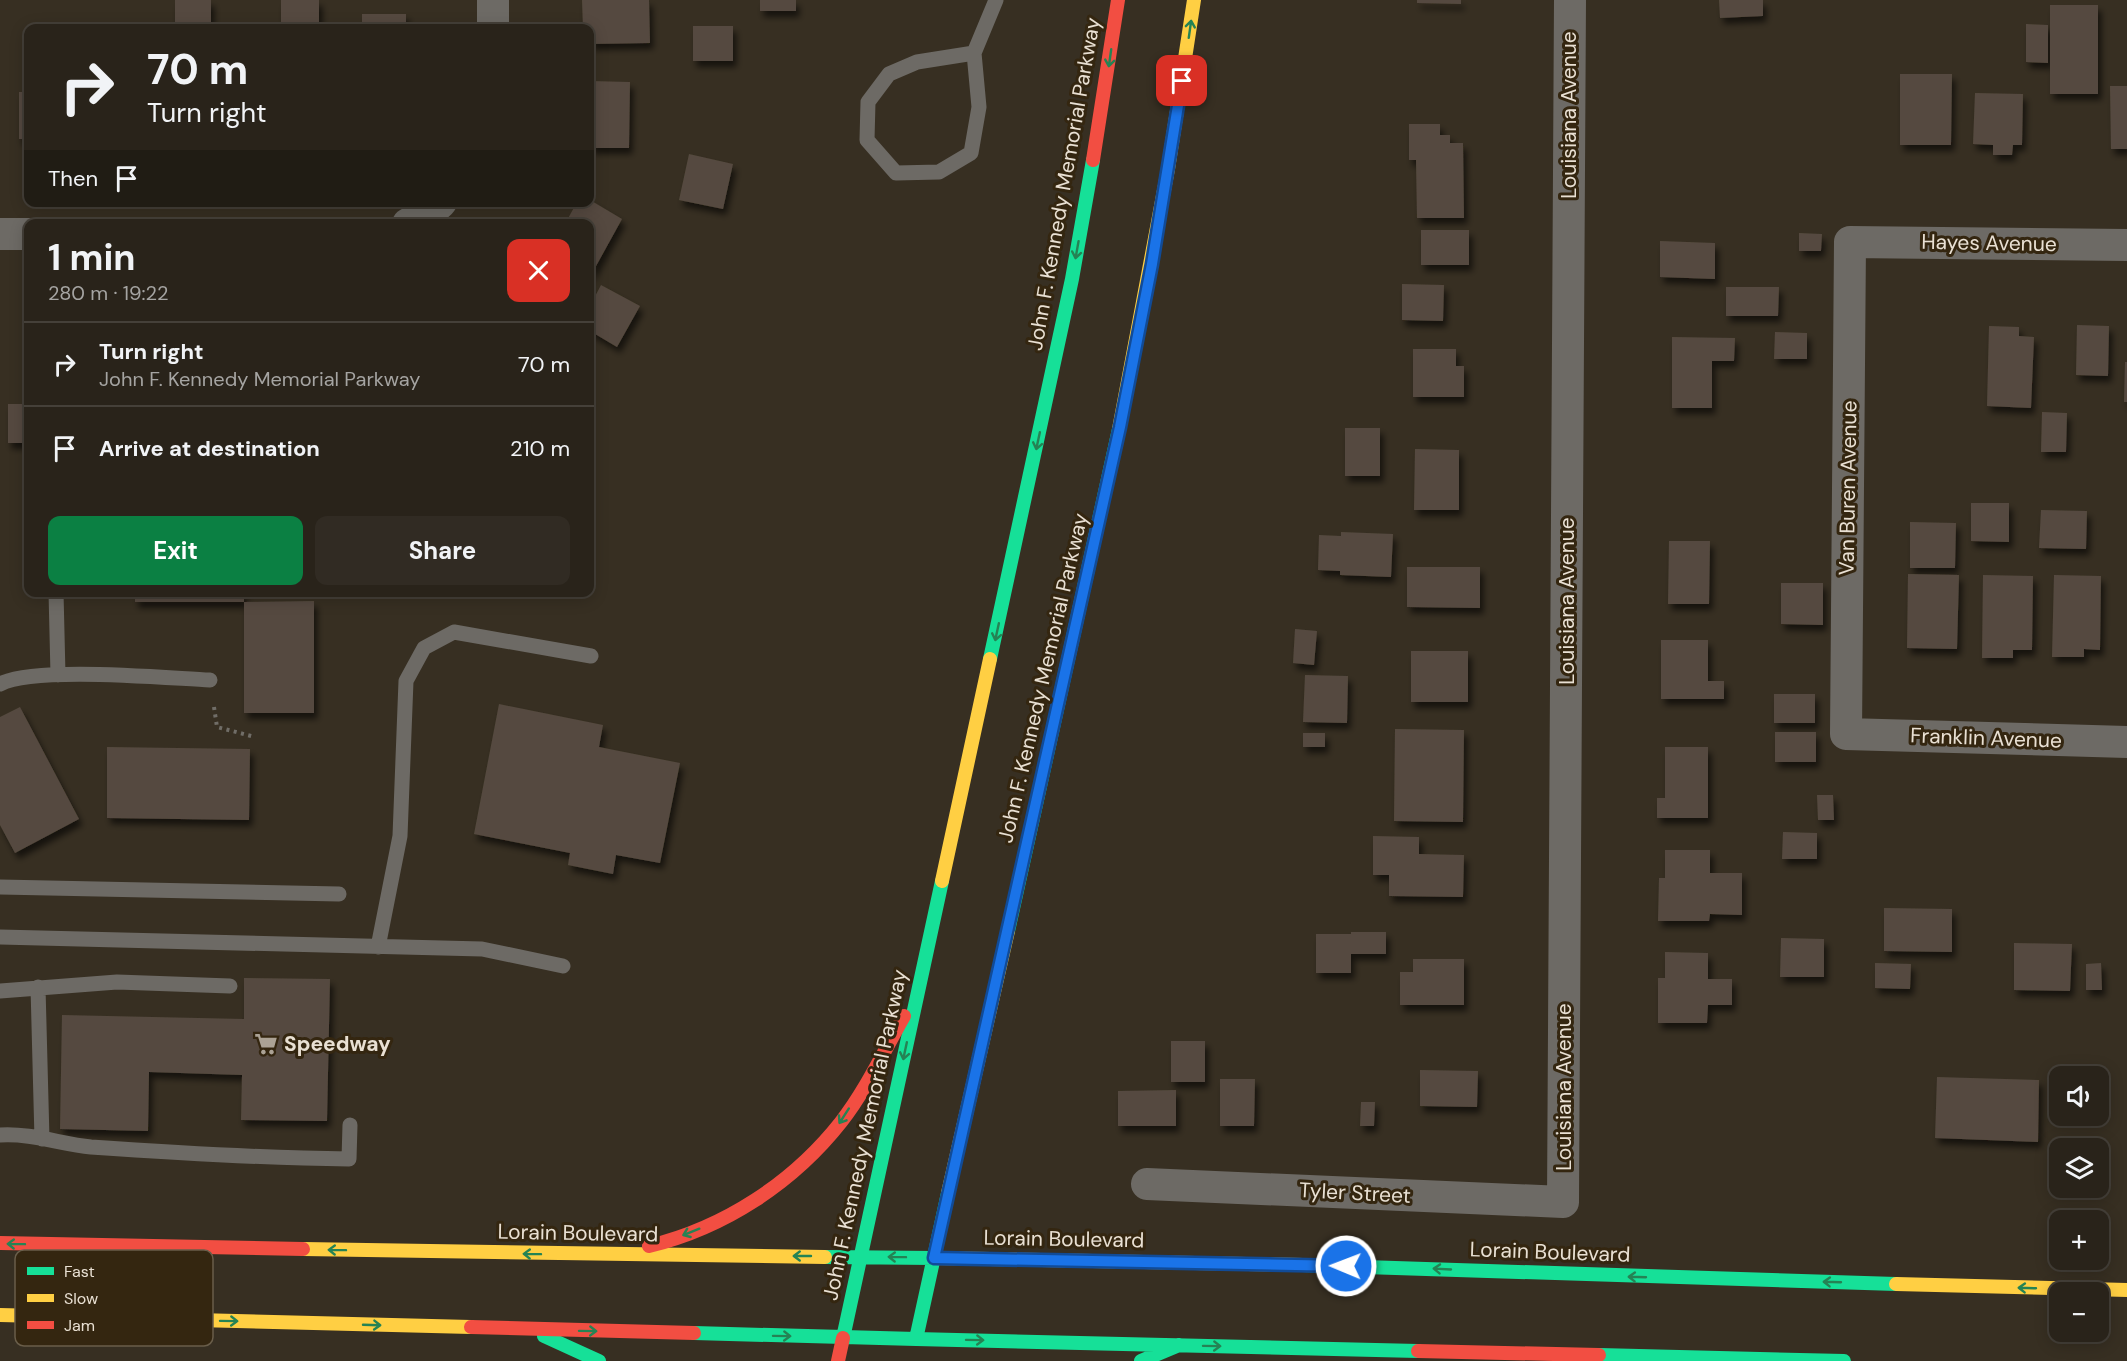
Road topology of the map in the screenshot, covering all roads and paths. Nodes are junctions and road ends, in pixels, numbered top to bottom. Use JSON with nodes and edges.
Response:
{"nodes":[{"id":1,"x":493,"y":0,"type":"edge"},
{"id":2,"x":996,"y":0,"type":"edge"},
{"id":3,"x":1118,"y":0,"type":"edge"},
{"id":4,"x":1194,"y":0,"type":"edge"},
{"id":5,"x":1570,"y":0,"type":"edge"},
{"id":6,"x":493,"y":24,"type":"edge"},
{"id":7,"x":974,"y":53,"type":"junction"},
{"id":8,"x":435,"y":207,"type":"edge"},
{"id":9,"x":417,"y":219,"type":"edge"},
{"id":10,"x":0,"y":234,"type":"edge"},
{"id":11,"x":24,"y":234,"type":"edge"},
{"id":12,"x":1850,"y":242,"type":"joint"},
{"id":13,"x":2127,"y":245,"type":"edge"},
{"id":14,"x":56,"y":597,"type":"edge"},
{"id":15,"x":591,"y":656,"type":"dead end"},
{"id":16,"x":58,"y":675,"type":"junction"},
{"id":17,"x":210,"y":680,"type":"dead end"},
{"id":18,"x":0,"y":684,"type":"edge"},
{"id":19,"x":217,"y":727,"type":"dead end"},
{"id":20,"x":1846,"y":734,"type":"joint"},
{"id":21,"x":255,"y":737,"type":"dead end"},
{"id":22,"x":2127,"y":742,"type":"edge"},
{"id":23,"x":0,"y":887,"type":"edge"},
{"id":24,"x":339,"y":894,"type":"dead end"},
{"id":25,"x":0,"y":937,"type":"edge"},
{"id":26,"x":378,"y":946,"type":"junction"},
{"id":27,"x":563,"y":966,"type":"dead end"},
{"id":28,"x":230,"y":986,"type":"dead end"},
{"id":29,"x":39,"y":987,"type":"junction"},
{"id":30,"x":0,"y":991,"type":"edge"},
{"id":31,"x":918,"y":994,"type":"junction"},
{"id":32,"x":350,"y":1125,"type":"dead end"},
{"id":33,"x":0,"y":1135,"type":"edge"},
{"id":34,"x":42,"y":1139,"type":"junction"},
{"id":35,"x":1147,"y":1184,"type":"dead end"},
{"id":36,"x":1563,"y":1202,"type":"joint"},
{"id":37,"x":0,"y":1243,"type":"edge"},
{"id":38,"x":590,"y":1255,"type":"junction"},
{"id":39,"x":861,"y":1257,"type":"junction"},
{"id":40,"x":934,"y":1258,"type":"junction"},
{"id":41,"x":2127,"y":1290,"type":"edge"},
{"id":42,"x":0,"y":1315,"type":"edge"},
{"id":43,"x":15,"y":1315,"type":"edge"},
{"id":44,"x":213,"y":1321,"type":"edge"},
{"id":45,"x":531,"y":1330,"type":"junction"},
{"id":46,"x":843,"y":1338,"type":"junction"},
{"id":47,"x":915,"y":1344,"type":"junction"},
{"id":48,"x":1179,"y":1345,"type":"junction"},
{"id":49,"x":599,"y":1361,"type":"edge"},
{"id":50,"x":838,"y":1361,"type":"edge"},
{"id":51,"x":1141,"y":1361,"type":"edge"},
{"id":52,"x":1844,"y":1361,"type":"edge"}],
"edges":[{"from":1,"to":6,"type":"street"},
{"from":2,"to":7,"type":"lane"},
{"from":3,"to":31,"type":"main road","name":"John F. Kennedy Memorial Parkway","one_way":true},
{"from":40,"to":4,"type":"main road","name":"John F. Kennedy Memorial Parkway","one_way":true},
{"from":5,"to":36,"type":"street","name":"Louisiana Avenue"},
{"from":7,"to":7,"type":"lane"},
{"from":8,"to":9,"type":"street"},
{"from":10,"to":11,"type":"street"},
{"from":12,"to":13,"type":"street","name":"Hayes Avenue"},
{"from":12,"to":20,"type":"street","name":"Van Buren Avenue"},
{"from":14,"to":16,"type":"lane"},
{"from":15,"to":26,"type":"lane"},
{"from":16,"to":17,"type":"lane"},
{"from":16,"to":18,"type":"lane"},
{"from":19,"to":21,"type":"path"},
{"from":20,"to":22,"type":"street","name":"Franklin Avenue"},
{"from":23,"to":24,"type":"lane"},
{"from":25,"to":26,"type":"lane"},
{"from":26,"to":27,"type":"lane"},
{"from":28,"to":29,"type":"lane"},
{"from":29,"to":30,"type":"lane"},
{"from":29,"to":34,"type":"lane"},
{"from":31,"to":38,"type":"main road","one_way":true},
{"from":31,"to":39,"type":"main road","name":"John F. Kennedy Memorial Parkway","one_way":true},
{"from":32,"to":34,"type":"lane"},
{"from":33,"to":34,"type":"lane"},
{"from":35,"to":36,"type":"street","name":"Tyler Street"},
{"from":38,"to":37,"type":"main road","name":"Lorain Boulevard","one_way":true},
{"from":39,"to":38,"type":"main road","name":"Lorain Boulevard","one_way":true},
{"from":40,"to":39,"type":"main road","name":"Lorain Boulevard","one_way":true},
{"from":39,"to":46,"type":"main road","name":"John F. Kennedy Memorial Parkway"},
{"from":41,"to":40,"type":"main road","name":"Lorain Boulevard","one_way":true},
{"from":40,"to":47,"type":"main road","name":"John F. Kennedy Memorial Parkway"},
{"from":42,"to":43,"type":"main road","one_way":true},
{"from":44,"to":45,"type":"main road","one_way":true},
{"from":45,"to":46,"type":"main road","one_way":true},
{"from":45,"to":49,"type":"main road"},
{"from":46,"to":47,"type":"main road"},
{"from":46,"to":50,"type":"main road","name":"John F. Kennedy Memorial Parkway"},
{"from":47,"to":48,"type":"main road","one_way":true},
{"from":48,"to":51,"type":"main road"},
{"from":48,"to":52,"type":"main road","one_way":true}]}
